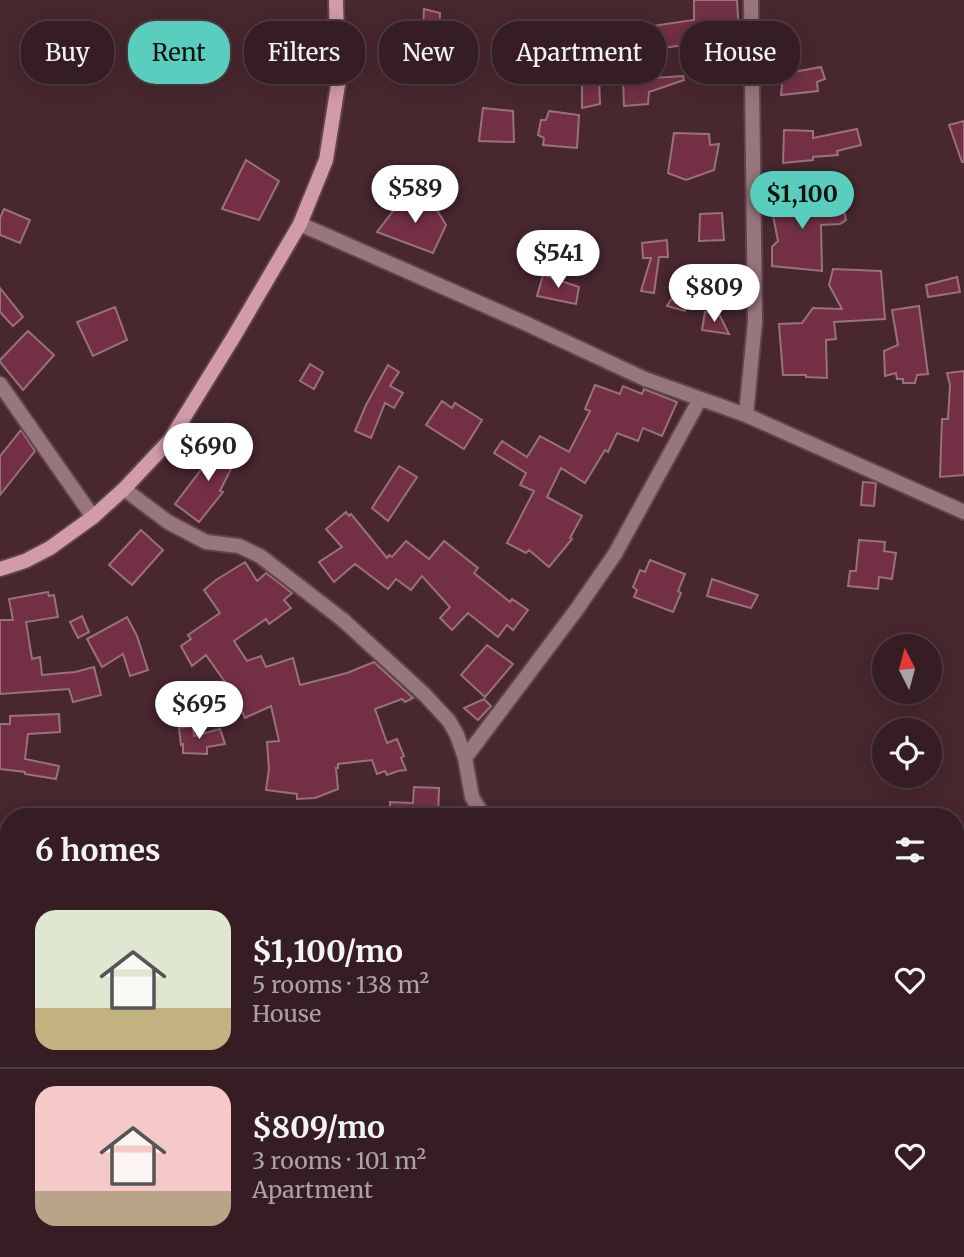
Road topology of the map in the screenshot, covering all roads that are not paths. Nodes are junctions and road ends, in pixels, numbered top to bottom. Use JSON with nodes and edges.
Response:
{"nodes":[{"id":1,"x":336,"y":0,"type":"edge"},
{"id":2,"x":751,"y":0,"type":"edge"},
{"id":3,"x":300,"y":224,"type":"junction"},
{"id":4,"x":0,"y":384,"type":"edge"},
{"id":5,"x":700,"y":399,"type":"junction"},
{"id":6,"x":746,"y":415,"type":"junction"},
{"id":7,"x":124,"y":489,"type":"junction"},
{"id":8,"x":964,"y":512,"type":"edge"},
{"id":9,"x":93,"y":517,"type":"junction"},
{"id":10,"x":0,"y":569,"type":"edge"},
{"id":11,"x":465,"y":758,"type":"junction"},
{"id":12,"x":479,"y":808,"type":"edge"}],
"edges":[{"from":1,"to":3,"type":"main road"},
{"from":2,"to":6,"type":"street"},
{"from":3,"to":5,"type":"street"},
{"from":3,"to":7,"type":"main road"},
{"from":4,"to":9,"type":"street"},
{"from":5,"to":6,"type":"street"},
{"from":5,"to":11,"type":"street"},
{"from":6,"to":8,"type":"street"},
{"from":7,"to":9,"type":"main road"},
{"from":7,"to":11,"type":"street"},
{"from":9,"to":10,"type":"main road"},
{"from":11,"to":12,"type":"street"}]}
